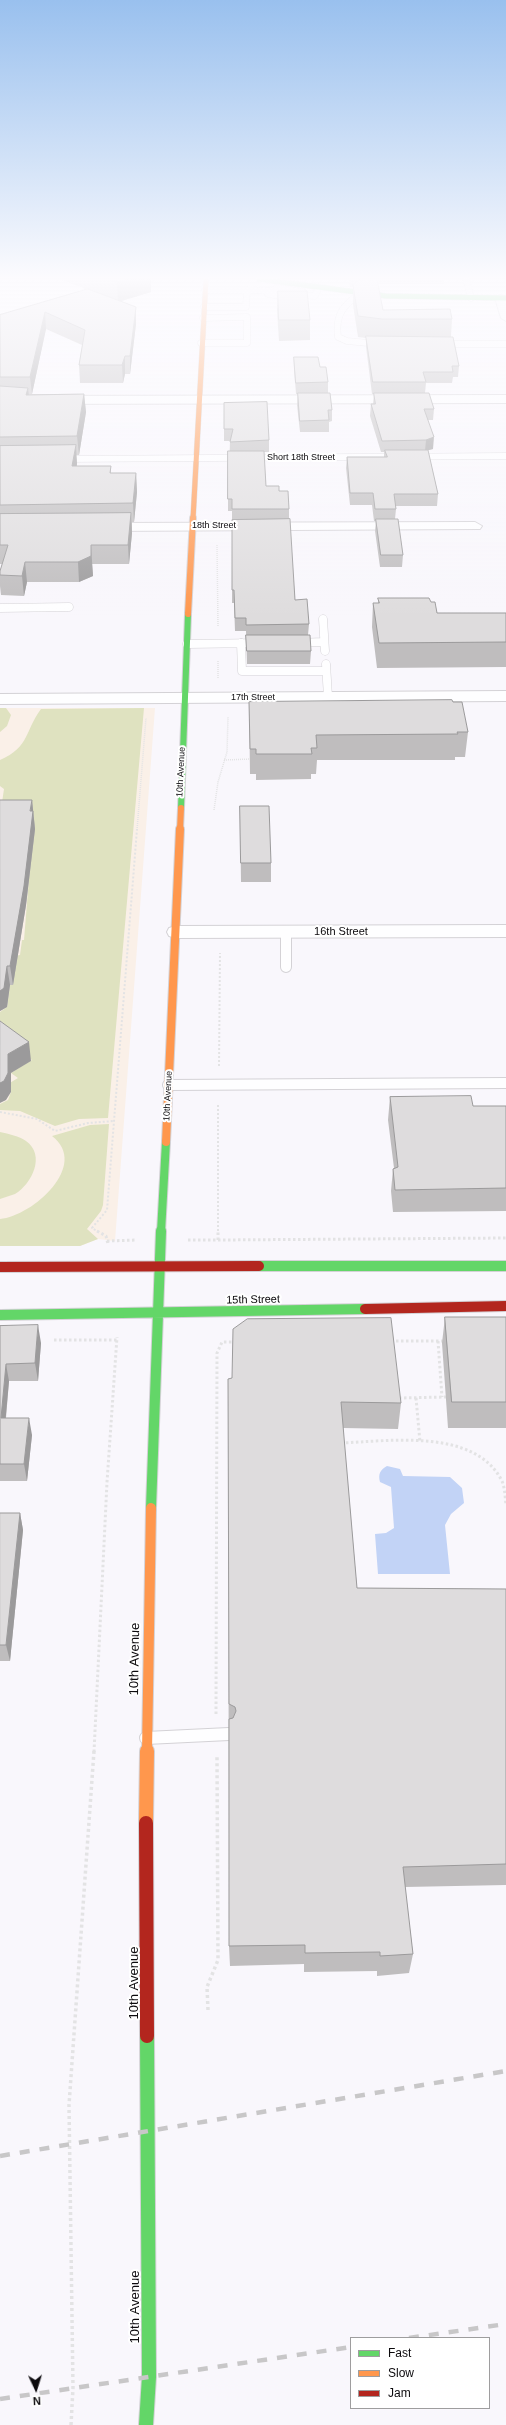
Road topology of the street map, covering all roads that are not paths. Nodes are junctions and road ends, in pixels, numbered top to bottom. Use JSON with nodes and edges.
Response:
{"nodes":[{"id":1,"x":198,"y":392,"type":"edge"},
{"id":2,"x":506,"y":399,"type":"edge"},
{"id":3,"x":0,"y":400,"type":"edge"},
{"id":4,"x":198,"y":400,"type":"junction"},
{"id":5,"x":506,"y":456,"type":"edge"},
{"id":6,"x":195,"y":458,"type":"junction"},
{"id":7,"x":56,"y":459,"type":"edge"},
{"id":8,"x":192,"y":526,"type":"junction"},
{"id":9,"x":475,"y":526,"type":"dead end"},
{"id":10,"x":93,"y":527,"type":"edge"},
{"id":11,"x":69,"y":607,"type":"dead end"},
{"id":12,"x":0,"y":608,"type":"edge"},
{"id":13,"x":323,"y":619,"type":"dead end"},
{"id":14,"x":324,"y":642,"type":"junction"},
{"id":15,"x":240,"y":643,"type":"junction"},
{"id":16,"x":187,"y":644,"type":"junction"},
{"id":17,"x":265,"y":651,"type":"edge"},
{"id":18,"x":293,"y":651,"type":"edge"},
{"id":19,"x":325,"y":651,"type":"dead end"},
{"id":20,"x":506,"y":696,"type":"edge"},
{"id":21,"x":328,"y":697,"type":"junction"},
{"id":22,"x":184,"y":698,"type":"junction"},
{"id":23,"x":0,"y":699,"type":"edge"},
{"id":24,"x":506,"y":931,"type":"edge"},
{"id":25,"x":176,"y":932,"type":"junction"},
{"id":26,"x":286,"y":932,"type":"junction"},
{"id":27,"x":286,"y":967,"type":"dead end"},
{"id":28,"x":506,"y":1083,"type":"edge"},
{"id":29,"x":168,"y":1085,"type":"junction"},
{"id":30,"x":161,"y":1266,"type":"junction"},
{"id":31,"x":506,"y":1266,"type":"edge"},
{"id":32,"x":0,"y":1267,"type":"edge"},
{"id":33,"x":506,"y":1306,"type":"edge"},
{"id":34,"x":157,"y":1314,"type":"junction"},
{"id":35,"x":0,"y":1315,"type":"edge"},
{"id":36,"x":223,"y":1735,"type":"road end"},
{"id":37,"x":146,"y":1738,"type":"junction"},
{"id":38,"x":146,"y":2425,"type":"edge"}],
"edges":[{"from":1,"to":4,"type":"main road","name":"10th Avenue"},
{"from":2,"to":4,"type":"street"},
{"from":3,"to":4,"type":"street"},
{"from":4,"to":6,"type":"main road","name":"10th Avenue"},
{"from":5,"to":6,"type":"lane","name":"Short 18th Street"},
{"from":6,"to":7,"type":"lane","name":"Short 18th Street"},
{"from":6,"to":8,"type":"main road","name":"10th Avenue"},
{"from":8,"to":9,"type":"street","name":"18th Street"},
{"from":8,"to":10,"type":"street","name":"18th Street"},
{"from":8,"to":16,"type":"main road","name":"10th Avenue"},
{"from":11,"to":12,"type":"lane"},
{"from":13,"to":14,"type":"lane"},
{"from":14,"to":18,"type":"lane"},
{"from":14,"to":19,"type":"lane"},
{"from":15,"to":16,"type":"lane"},
{"from":15,"to":17,"type":"lane"},
{"from":15,"to":21,"type":"lane"},
{"from":16,"to":22,"type":"main road","name":"10th Avenue"},
{"from":20,"to":21,"type":"street","name":"17th Street"},
{"from":21,"to":22,"type":"street","name":"17th Street"},
{"from":22,"to":23,"type":"street","name":"17th Street"},
{"from":22,"to":25,"type":"main road","name":"10th Avenue"},
{"from":24,"to":26,"type":"street","name":"16th Street"},
{"from":25,"to":26,"type":"street","name":"16th Street"},
{"from":25,"to":29,"type":"main road","name":"10th Avenue"},
{"from":26,"to":27,"type":"lane"},
{"from":28,"to":29,"type":"lane"},
{"from":29,"to":30,"type":"main road","name":"10th Avenue"},
{"from":30,"to":31,"type":"main road"},
{"from":30,"to":32,"type":"main road"},
{"from":30,"to":34,"type":"main road","name":"10th Avenue"},
{"from":33,"to":34,"type":"main road","name":"15th Street"},
{"from":34,"to":35,"type":"main road","name":"15th Street"},
{"from":34,"to":37,"type":"main road","name":"10th Avenue"},
{"from":36,"to":37,"type":"lane"},
{"from":37,"to":38,"type":"main road","name":"10th Avenue"}]}
